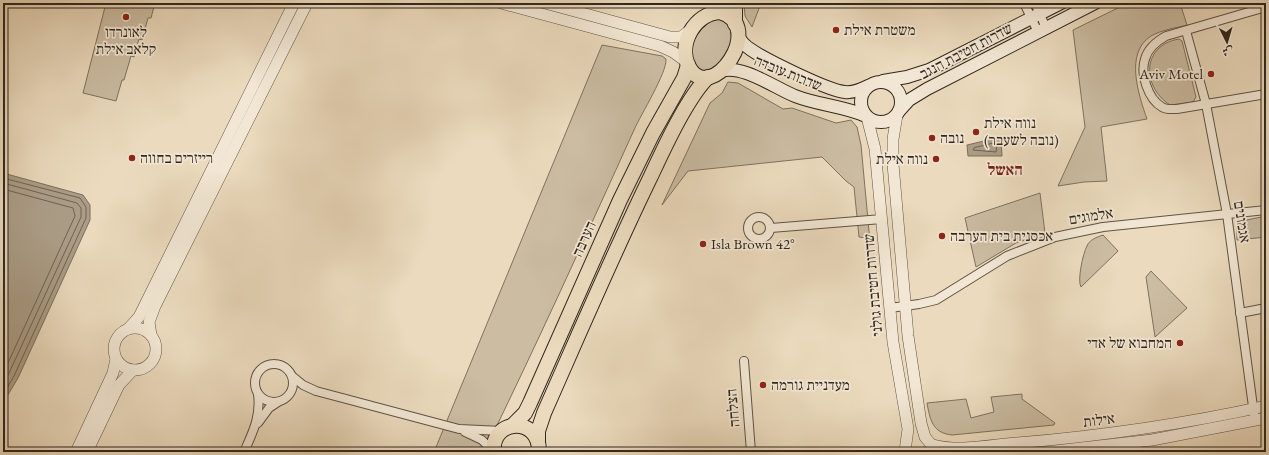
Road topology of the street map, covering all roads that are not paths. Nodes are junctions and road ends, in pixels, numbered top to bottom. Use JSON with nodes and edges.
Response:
{"nodes":[{"id":1,"x":294,"y":3,"type":"edge"},
{"id":2,"x":306,"y":3,"type":"edge"},
{"id":3,"x":501,"y":3,"type":"edge"},
{"id":4,"x":545,"y":3,"type":"edge"},
{"id":5,"x":735,"y":3,"type":"edge"},
{"id":6,"x":1024,"y":3,"type":"edge"},
{"id":7,"x":1061,"y":3,"type":"edge"},
{"id":8,"x":1095,"y":3,"type":"edge"},
{"id":9,"x":1266,"y":6,"type":"edge"},
{"id":10,"x":714,"y":8,"type":"edge"},
{"id":11,"x":1036,"y":12,"type":"edge"},
{"id":12,"x":692,"y":29,"type":"junction"},
{"id":13,"x":736,"y":30,"type":"junction"},
{"id":14,"x":1042,"y":30,"type":"junction"},
{"id":15,"x":1186,"y":31,"type":"junction"},
{"id":16,"x":687,"y":64,"type":"junction"},
{"id":17,"x":721,"y":71,"type":"junction"},
{"id":18,"x":708,"y":77,"type":"junction"},
{"id":19,"x":883,"y":81,"type":"junction"},
{"id":20,"x":868,"y":86,"type":"junction"},
{"id":21,"x":1266,"y":94,"type":"edge"},
{"id":22,"x":1206,"y":104,"type":"junction"},
{"id":23,"x":898,"y":113,"type":"junction"},
{"id":24,"x":867,"y":116,"type":"junction"},
{"id":25,"x":1266,"y":210,"type":"edge"},
{"id":26,"x":1227,"y":214,"type":"junction"},
{"id":27,"x":882,"y":219,"type":"junction"},
{"id":28,"x":771,"y":228,"type":"dead end"},
{"id":29,"x":906,"y":306,"type":"junction"},
{"id":30,"x":890,"y":308,"type":"junction"},
{"id":31,"x":1266,"y":308,"type":"edge"},
{"id":32,"x":1240,"y":313,"type":"junction"},
{"id":33,"x":128,"y":329,"type":"junction"},
{"id":34,"x":151,"y":335,"type":"junction"},
{"id":35,"x":116,"y":359,"type":"junction"},
{"id":36,"x":744,"y":361,"type":"dead end"},
{"id":37,"x":133,"y":370,"type":"junction"},
{"id":38,"x":292,"y":376,"type":"junction"},
{"id":39,"x":316,"y":391,"type":"junction"},
{"id":40,"x":258,"y":394,"type":"junction"},
{"id":41,"x":289,"y":395,"type":"junction"},
{"id":42,"x":278,"y":402,"type":"junction"},
{"id":43,"x":1266,"y":406,"type":"edge"},
{"id":44,"x":1253,"y":409,"type":"junction"},
{"id":45,"x":1266,"y":418,"type":"edge"},
{"id":46,"x":1255,"y":421,"type":"junction"},
{"id":47,"x":507,"y":428,"type":"junction"},
{"id":48,"x":254,"y":429,"type":"junction"},
{"id":49,"x":459,"y":429,"type":"junction"},
{"id":50,"x":934,"y":447,"type":"edge"},
{"id":51,"x":540,"y":449,"type":"edge"},
{"id":52,"x":904,"y":451,"type":"edge"},
{"id":53,"x":76,"y":452,"type":"edge"},
{"id":54,"x":87,"y":452,"type":"edge"},
{"id":55,"x":244,"y":452,"type":"edge"},
{"id":56,"x":494,"y":452,"type":"edge"},
{"id":57,"x":751,"y":452,"type":"edge"},
{"id":58,"x":1046,"y":452,"type":"edge"}],
"edges":[{"from":1,"to":33,"type":"street"},
{"from":2,"to":34,"type":"street"},
{"from":3,"to":16,"type":"street"},
{"from":4,"to":12,"type":"street"},
{"from":5,"to":13,"type":"highway"},
{"from":6,"to":11,"type":"street"},
{"from":7,"to":11,"type":"main road","name":"שדרות חטיבת הנגב"},
{"from":8,"to":14,"type":"main road","name":"שדרות חטיבת הנגב"},
{"from":9,"to":15,"type":"street"},
{"from":10,"to":12,"type":"highway"},
{"from":10,"to":13,"type":"highway"},
{"from":11,"to":14,"type":"street"},
{"from":11,"to":19,"type":"main road","name":"שדרות חטיבת הנגב"},
{"from":12,"to":16,"type":"highway"},
{"from":13,"to":17,"type":"highway"},
{"from":13,"to":20,"type":"main road","name":"שדרות עובדה"},
{"from":14,"to":23,"type":"main road","name":"שדרות חטיבת הנגב"},
{"from":15,"to":22,"type":"street","name":"אגמונים"},
{"from":15,"to":22,"type":"street"},
{"from":16,"to":18,"type":"highway"},
{"from":16,"to":47,"type":"highway","name":"הערבה"},
{"from":17,"to":18,"type":"highway"},
{"from":17,"to":24,"type":"main road","name":"שדרות עובדה"},
{"from":18,"to":51,"type":"highway"},
{"from":19,"to":20,"type":"main road"},
{"from":19,"to":23,"type":"main road"},
{"from":20,"to":24,"type":"main road"},
{"from":21,"to":22,"type":"street"},
{"from":22,"to":26,"type":"street","name":"אגמונים"},
{"from":23,"to":24,"type":"main road"},
{"from":23,"to":29,"type":"street","name":"שדרות חטיבת גולני"},
{"from":24,"to":27,"type":"street","name":"שדרות חטיבת גולני"},
{"from":25,"to":26,"type":"street","name":"אלמוגים"},
{"from":26,"to":29,"type":"street","name":"אלמוגים"},
{"from":26,"to":32,"type":"street","name":"אגמונים"},
{"from":27,"to":28,"type":"street"},
{"from":27,"to":30,"type":"street","name":"שדרות חטיבת גולני"},
{"from":29,"to":30,"type":"street","name":"אלמוגים"},
{"from":29,"to":50,"type":"street","name":"שדרות חטיבת גולני"},
{"from":30,"to":52,"type":"street","name":"שדרות חטיבת גולני"},
{"from":31,"to":32,"type":"street"},
{"from":32,"to":44,"type":"street","name":"אגמונים"},
{"from":33,"to":34,"type":"street"},
{"from":33,"to":35,"type":"street"},
{"from":34,"to":37,"type":"street"},
{"from":35,"to":37,"type":"street"},
{"from":35,"to":53,"type":"street"},
{"from":36,"to":57,"type":"street","name":"הצלחה"},
{"from":37,"to":54,"type":"street"},
{"from":38,"to":39,"type":"street"},
{"from":38,"to":40,"type":"street"},
{"from":38,"to":41,"type":"street"},
{"from":39,"to":41,"type":"street"},
{"from":39,"to":49,"type":"street"},
{"from":40,"to":42,"type":"street"},
{"from":40,"to":48,"type":"street"},
{"from":41,"to":42,"type":"street"},
{"from":42,"to":48,"type":"street"},
{"from":43,"to":44,"type":"street","name":"אילות"},
{"from":44,"to":46,"type":"street","name":"אגמונים"},
{"from":44,"to":50,"type":"street","name":"אילות"},
{"from":45,"to":46,"type":"street","name":"אילות"},
{"from":46,"to":58,"type":"street","name":"אילות"},
{"from":47,"to":49,"type":"street"},
{"from":47,"to":51,"type":"highway"},
{"from":47,"to":56,"type":"highway","name":"הערבה"},
{"from":48,"to":55,"type":"street"},
{"from":49,"to":56,"type":"street"},
{"from":50,"to":52,"type":"street","name":"אילות"}]}
